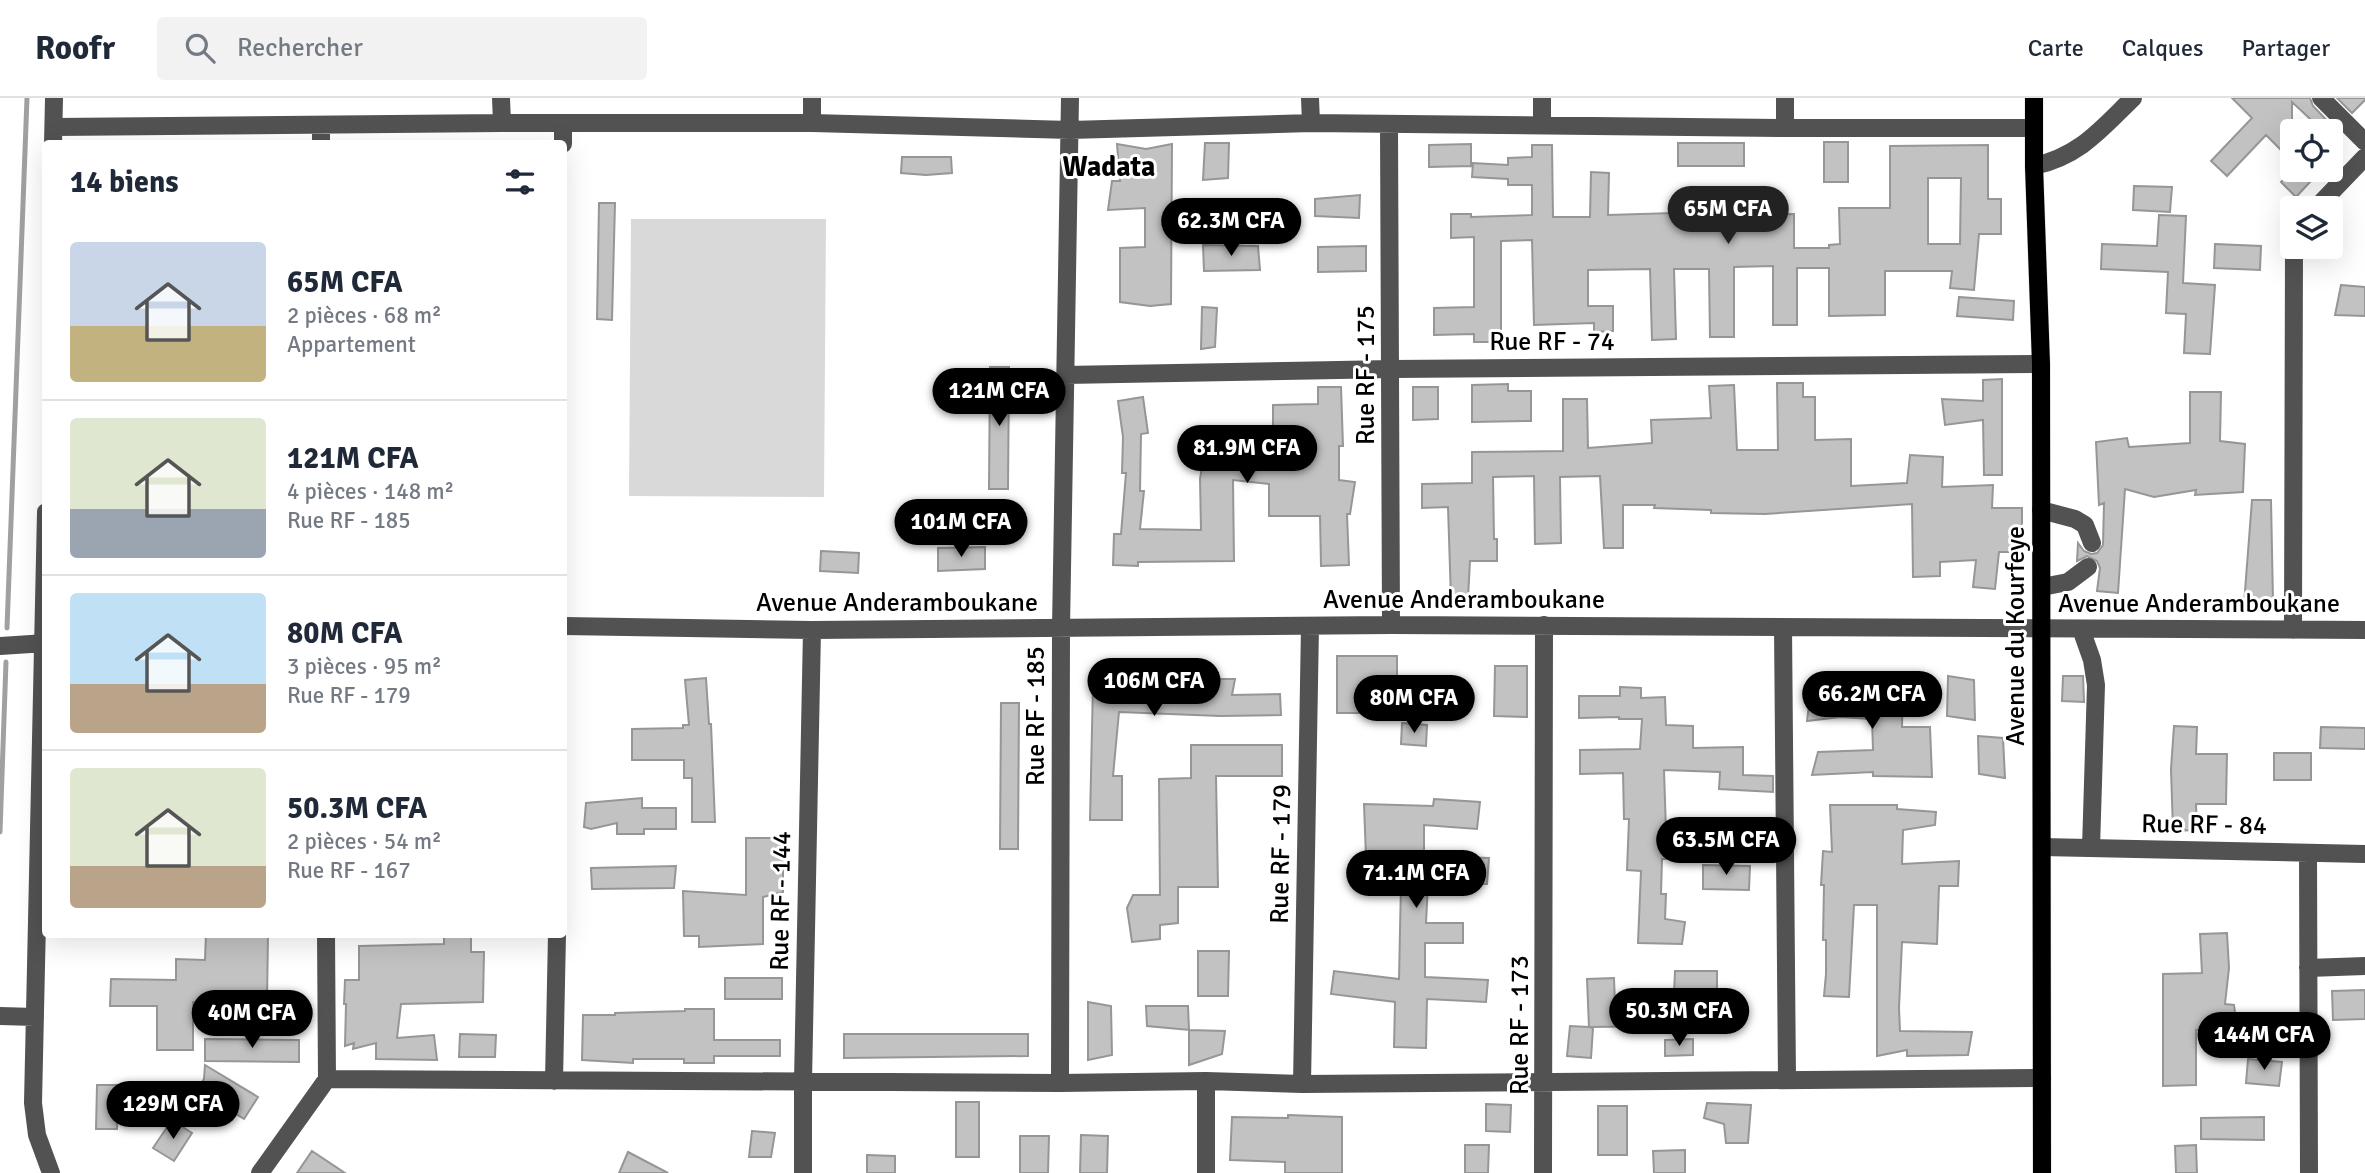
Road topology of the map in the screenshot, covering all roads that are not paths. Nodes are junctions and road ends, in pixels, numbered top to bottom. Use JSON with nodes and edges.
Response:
{"nodes":[{"id":1,"x":54,"y":98,"type":"edge"},
{"id":2,"x":501,"y":98,"type":"edge"},
{"id":3,"x":812,"y":98,"type":"edge"},
{"id":4,"x":1070,"y":98,"type":"edge"},
{"id":5,"x":1310,"y":98,"type":"edge"},
{"id":6,"x":1542,"y":98,"type":"edge"},
{"id":7,"x":1785,"y":98,"type":"edge"},
{"id":8,"x":2034,"y":98,"type":"edge"},
{"id":9,"x":2133,"y":98,"type":"edge"},
{"id":10,"x":2321,"y":98,"type":"edge"},
{"id":11,"x":502,"y":123,"type":"junction"},
{"id":12,"x":562,"y":123,"type":"junction"},
{"id":13,"x":812,"y":123,"type":"junction"},
{"id":14,"x":1311,"y":123,"type":"junction"},
{"id":15,"x":1389,"y":125,"type":"junction"},
{"id":16,"x":1542,"y":125,"type":"junction"},
{"id":17,"x":1786,"y":128,"type":"junction"},
{"id":18,"x":2034,"y":128,"type":"junction"},
{"id":19,"x":1070,"y":131,"type":"junction"},
{"id":20,"x":53,"y":135,"type":"edge"},
{"id":21,"x":321,"y":135,"type":"edge"},
{"id":22,"x":562,"y":140,"type":"edge"},
{"id":23,"x":2365,"y":142,"type":"edge"},
{"id":24,"x":2365,"y":157,"type":"edge"},
{"id":25,"x":2034,"y":166,"type":"junction"},
{"id":26,"x":2327,"y":196,"type":"edge"},
{"id":27,"x":2294,"y":259,"type":"edge"},
{"id":28,"x":2040,"y":364,"type":"junction"},
{"id":29,"x":1392,"y":369,"type":"junction"},
{"id":30,"x":1065,"y":375,"type":"junction"},
{"id":31,"x":2041,"y":510,"type":"junction"},
{"id":32,"x":2092,"y":543,"type":"dead end"},
{"id":33,"x":2088,"y":567,"type":"dead end"},
{"id":34,"x":2042,"y":587,"type":"junction"},
{"id":35,"x":1391,"y":625,"type":"junction"},
{"id":36,"x":1544,"y":625,"type":"junction"},
{"id":37,"x":567,"y":626,"type":"edge"},
{"id":38,"x":1310,"y":626,"type":"junction"},
{"id":39,"x":1783,"y":626,"type":"junction"},
{"id":40,"x":1061,"y":628,"type":"junction"},
{"id":41,"x":2042,"y":629,"type":"junction"},
{"id":42,"x":2081,"y":629,"type":"junction"},
{"id":43,"x":812,"y":630,"type":"junction"},
{"id":44,"x":2293,"y":630,"type":"junction"},
{"id":45,"x":2365,"y":630,"type":"edge"},
{"id":46,"x":42,"y":643,"type":"edge"},
{"id":47,"x":0,"y":646,"type":"edge"},
{"id":48,"x":42,"y":726,"type":"edge"},
{"id":49,"x":2042,"y":846,"type":"junction"},
{"id":50,"x":2091,"y":848,"type":"junction"},
{"id":51,"x":2308,"y":853,"type":"junction"},
{"id":52,"x":2365,"y":854,"type":"edge"},
{"id":53,"x":326,"y":938,"type":"edge"},
{"id":54,"x":557,"y":938,"type":"edge"},
{"id":55,"x":2365,"y":966,"type":"edge"},
{"id":56,"x":2308,"y":968,"type":"junction"},
{"id":57,"x":0,"y":1016,"type":"edge"},
{"id":58,"x":35,"y":1017,"type":"junction"},
{"id":59,"x":2042,"y":1078,"type":"junction"},
{"id":60,"x":327,"y":1079,"type":"junction"},
{"id":61,"x":1787,"y":1080,"type":"junction"},
{"id":62,"x":555,"y":1081,"type":"junction"},
{"id":63,"x":803,"y":1081,"type":"junction"},
{"id":64,"x":1206,"y":1081,"type":"junction"},
{"id":65,"x":1545,"y":1081,"type":"junction"},
{"id":66,"x":1060,"y":1083,"type":"junction"},
{"id":67,"x":1302,"y":1084,"type":"junction"},
{"id":68,"x":51,"y":1173,"type":"edge"},
{"id":69,"x":260,"y":1173,"type":"edge"},
{"id":70,"x":803,"y":1173,"type":"edge"},
{"id":71,"x":1206,"y":1173,"type":"edge"},
{"id":72,"x":1544,"y":1173,"type":"edge"},
{"id":73,"x":2042,"y":1173,"type":"edge"},
{"id":74,"x":2309,"y":1173,"type":"edge"}],
"edges":[{"from":1,"to":20,"type":"street"},
{"from":2,"to":11,"type":"street"},
{"from":3,"to":13,"type":"street"},
{"from":4,"to":19,"type":"street","name":"Rue RF - 185"},
{"from":5,"to":14,"type":"street"},
{"from":6,"to":16,"type":"street"},
{"from":7,"to":17,"type":"street"},
{"from":8,"to":18,"type":"main road","name":"Avenue du Kourfeye"},
{"from":9,"to":25,"type":"street"},
{"from":10,"to":23,"type":"street"},
{"from":11,"to":12,"type":"street"},
{"from":11,"to":21,"type":"street"},
{"from":12,"to":13,"type":"street"},
{"from":12,"to":22,"type":"street"},
{"from":13,"to":19,"type":"street"},
{"from":14,"to":15,"type":"street"},
{"from":14,"to":19,"type":"street"},
{"from":15,"to":16,"type":"street"},
{"from":15,"to":29,"type":"street","name":"Rue RF - 175"},
{"from":16,"to":17,"type":"street"},
{"from":17,"to":18,"type":"street"},
{"from":18,"to":25,"type":"main road","name":"Avenue du Kourfeye"},
{"from":19,"to":30,"type":"street","name":"Rue RF - 185"},
{"from":20,"to":21,"type":"street"},
{"from":24,"to":26,"type":"street"},
{"from":25,"to":28,"type":"main road","name":"Avenue du Kourfeye"},
{"from":27,"to":44,"type":"street"},
{"from":28,"to":29,"type":"street","name":"Rue RF - 74"},
{"from":28,"to":31,"type":"main road","name":"Avenue du Kourfeye"},
{"from":29,"to":30,"type":"street","name":"Rue RF - 74"},
{"from":29,"to":35,"type":"street","name":"Rue RF - 175"},
{"from":30,"to":40,"type":"street","name":"Rue RF - 185"},
{"from":31,"to":32,"type":"street"},
{"from":31,"to":34,"type":"main road","name":"Avenue du Kourfeye"},
{"from":33,"to":34,"type":"street"},
{"from":34,"to":41,"type":"main road","name":"Avenue du Kourfeye"},
{"from":35,"to":36,"type":"street","name":"Avenue Anderamboukane"},
{"from":35,"to":38,"type":"street","name":"Avenue Anderamboukane"},
{"from":36,"to":39,"type":"street","name":"Avenue Anderamboukane"},
{"from":36,"to":65,"type":"street","name":"Rue RF - 173"},
{"from":37,"to":43,"type":"street","name":"Avenue Anderamboukane"},
{"from":38,"to":40,"type":"street","name":"Avenue Anderamboukane"},
{"from":38,"to":67,"type":"street","name":"Rue RF - 179"},
{"from":39,"to":41,"type":"street","name":"Avenue Anderamboukane"},
{"from":39,"to":61,"type":"street"},
{"from":40,"to":43,"type":"street","name":"Avenue Anderamboukane"},
{"from":40,"to":66,"type":"street","name":"Rue RF - 185"},
{"from":41,"to":42,"type":"street","name":"Avenue Anderamboukane"},
{"from":41,"to":49,"type":"main road","name":"Avenue du Kourfeye"},
{"from":42,"to":44,"type":"street","name":"Avenue Anderamboukane"},
{"from":42,"to":50,"type":"street"},
{"from":43,"to":63,"type":"street","name":"Rue RF - 144"},
{"from":44,"to":45,"type":"street","name":"Avenue Anderamboukane"},
{"from":46,"to":47,"type":"street"},
{"from":48,"to":58,"type":"street"},
{"from":49,"to":50,"type":"street","name":"Rue RF - 84"},
{"from":49,"to":59,"type":"main road","name":"Avenue du Kourfeye"},
{"from":50,"to":51,"type":"street","name":"Rue RF - 84"},
{"from":51,"to":52,"type":"street","name":"Rue RF - 84"},
{"from":51,"to":56,"type":"street"},
{"from":53,"to":60,"type":"street"},
{"from":54,"to":62,"type":"street"},
{"from":55,"to":56,"type":"street"},
{"from":56,"to":74,"type":"street"},
{"from":57,"to":58,"type":"street"},
{"from":58,"to":68,"type":"street"},
{"from":59,"to":61,"type":"street"},
{"from":59,"to":73,"type":"main road","name":"Avenue du Kourfeye"},
{"from":60,"to":62,"type":"street"},
{"from":60,"to":69,"type":"street"},
{"from":61,"to":65,"type":"street"},
{"from":62,"to":63,"type":"street"},
{"from":63,"to":66,"type":"street"},
{"from":63,"to":70,"type":"street","name":"Rue RF - 144"},
{"from":64,"to":66,"type":"street"},
{"from":64,"to":67,"type":"street"},
{"from":64,"to":71,"type":"street"},
{"from":65,"to":67,"type":"street"},
{"from":65,"to":72,"type":"street","name":"Rue RF - 173"}]}
